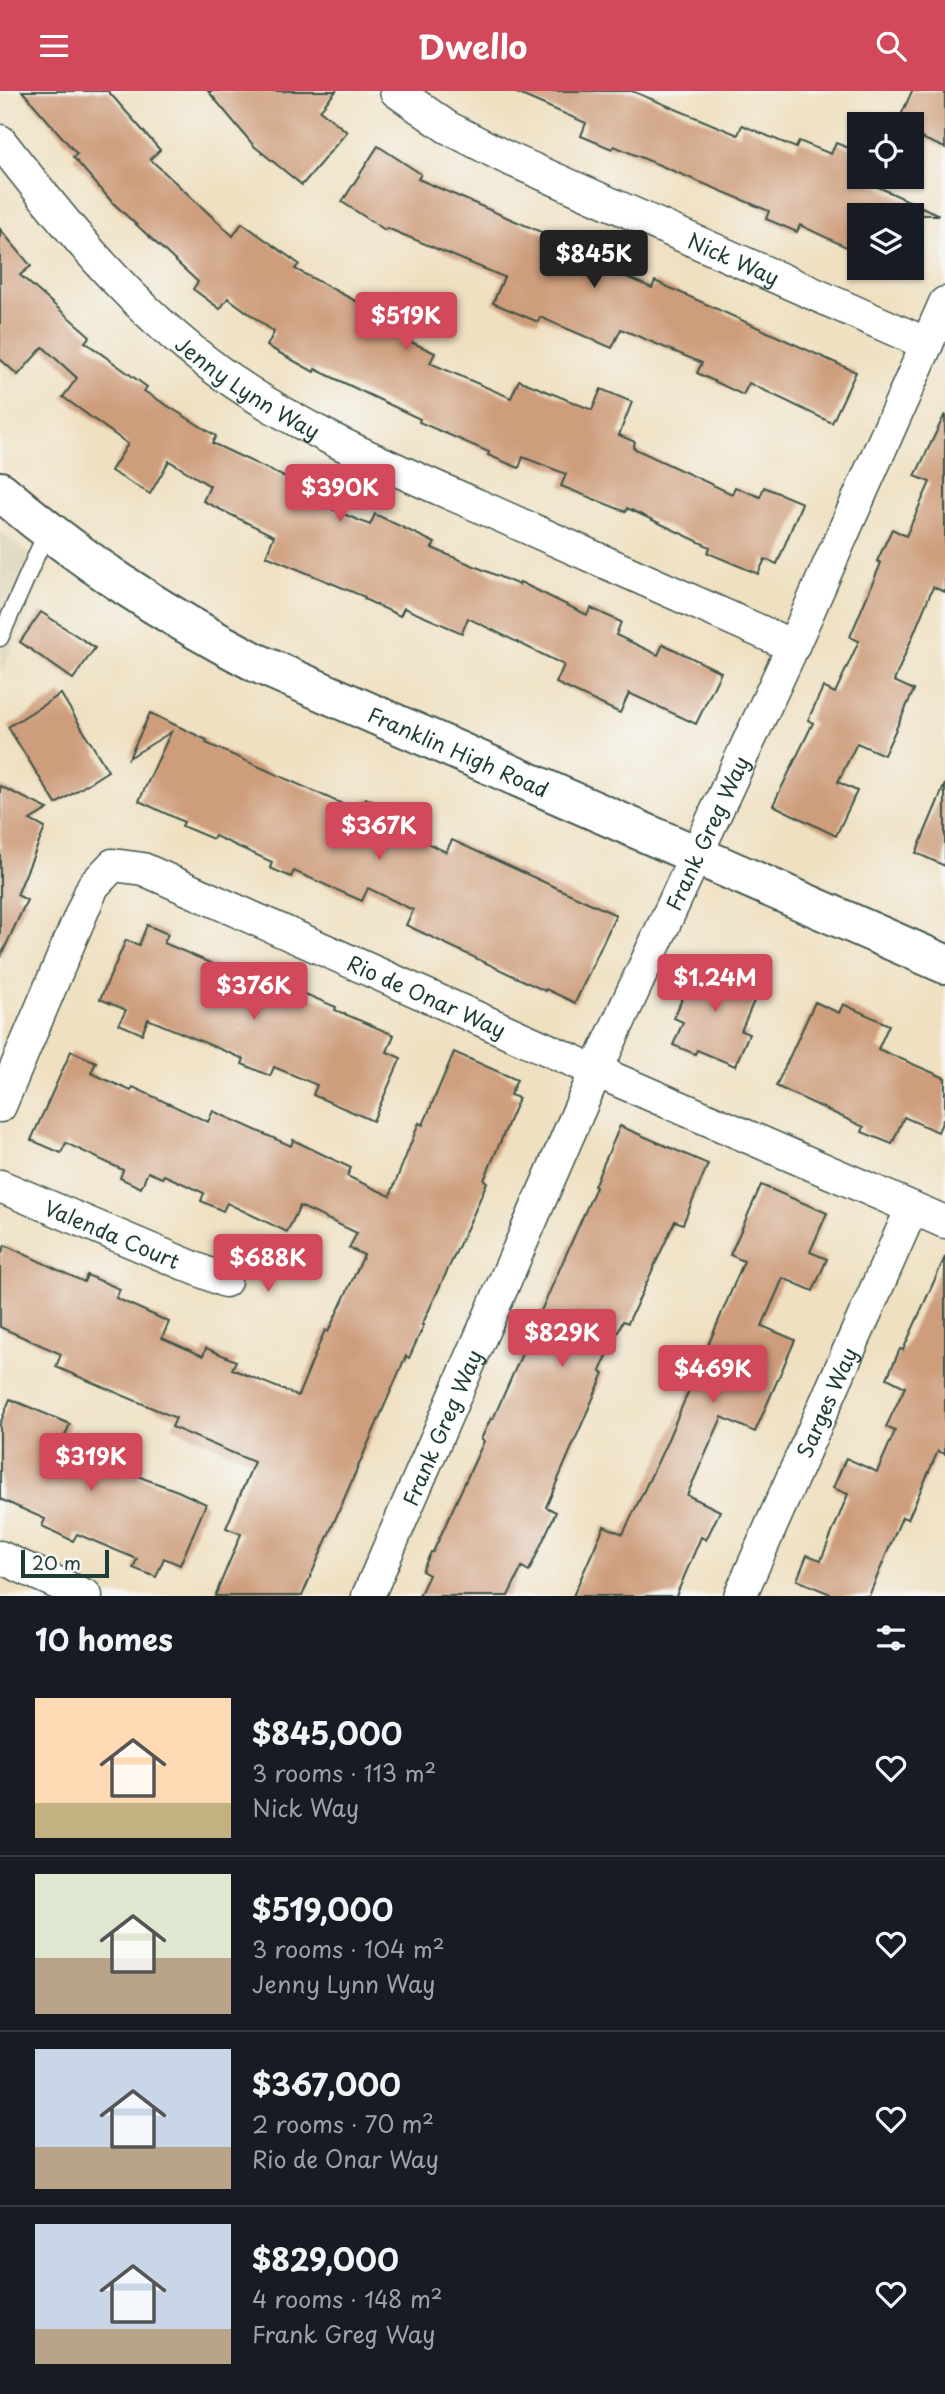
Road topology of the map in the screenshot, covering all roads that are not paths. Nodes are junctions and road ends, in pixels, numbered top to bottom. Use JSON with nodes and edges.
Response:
{"nodes":[{"id":1,"x":396,"y":91,"type":"edge"},
{"id":2,"x":0,"y":141,"type":"edge"},
{"id":3,"x":945,"y":303,"type":"edge"},
{"id":4,"x":927,"y":344,"type":"junction"},
{"id":5,"x":0,"y":491,"type":"edge"},
{"id":6,"x":47,"y":531,"type":"junction"},
{"id":7,"x":0,"y":638,"type":"edge"},
{"id":8,"x":793,"y":646,"type":"junction"},
{"id":9,"x":696,"y":856,"type":"junction"},
{"id":10,"x":945,"y":964,"type":"edge"},
{"id":11,"x":596,"y":1071,"type":"junction"},
{"id":12,"x":0,"y":1106,"type":"edge"},
{"id":13,"x":0,"y":1186,"type":"edge"},
{"id":14,"x":912,"y":1208,"type":"junction"},
{"id":15,"x":945,"y":1222,"type":"edge"},
{"id":16,"x":225,"y":1281,"type":"dead end"},
{"id":17,"x":0,"y":1557,"type":"edge"},
{"id":18,"x":86,"y":1596,"type":"edge"},
{"id":19,"x":368,"y":1596,"type":"edge"},
{"id":20,"x":740,"y":1596,"type":"edge"}],
"edges":[{"from":1,"to":4,"type":"street","name":"Nick Way"},
{"from":2,"to":8,"type":"street","name":"Jenny Lynn Way"},
{"from":3,"to":4,"type":"street","name":"Frank Greg Way"},
{"from":4,"to":8,"type":"street","name":"Frank Greg Way"},
{"from":5,"to":6,"type":"street","name":"Franklin High Road"},
{"from":6,"to":7,"type":"lane"},
{"from":6,"to":9,"type":"street","name":"Franklin High Road"},
{"from":8,"to":9,"type":"street","name":"Frank Greg Way"},
{"from":9,"to":10,"type":"street","name":"Franklin High Road"},
{"from":9,"to":11,"type":"street","name":"Frank Greg Way"},
{"from":11,"to":12,"type":"street","name":"Rio de Onar Way"},
{"from":11,"to":14,"type":"street","name":"Rio de Onar Way"},
{"from":11,"to":19,"type":"street","name":"Frank Greg Way"},
{"from":13,"to":16,"type":"street","name":"Valenda Court"},
{"from":14,"to":15,"type":"street","name":"Rio de Onar Way"},
{"from":14,"to":20,"type":"street","name":"Sarges Way"},
{"from":17,"to":18,"type":"street"}]}
